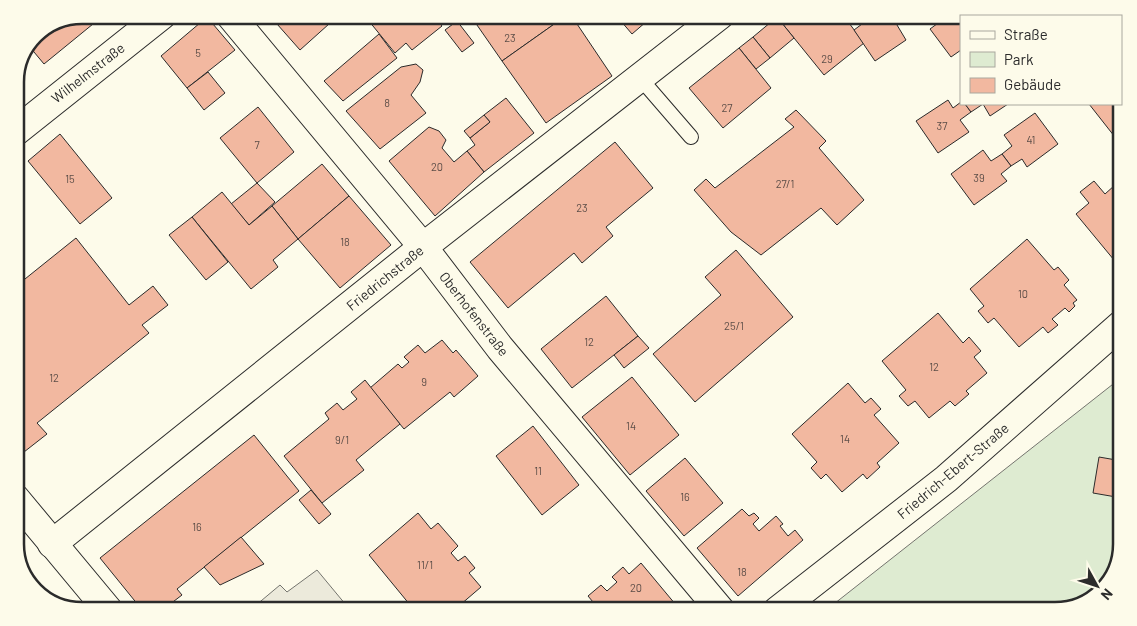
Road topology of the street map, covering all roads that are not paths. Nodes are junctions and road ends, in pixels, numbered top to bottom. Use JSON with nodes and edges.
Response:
{"nodes":[{"id":1,"x":151,"y":24,"type":"edge"},
{"id":2,"x":237,"y":24,"type":"edge"},
{"id":3,"x":709,"y":24,"type":"edge"},
{"id":4,"x":640,"y":78,"type":"junction"},
{"id":5,"x":24,"y":125,"type":"edge"},
{"id":6,"x":691,"y":137,"type":"dead end"},
{"id":7,"x":423,"y":247,"type":"junction"},
{"id":8,"x":1113,"y":332,"type":"edge"},
{"id":9,"x":24,"y":509,"type":"edge"},
{"id":10,"x":52,"y":544,"type":"junction"},
{"id":11,"x":101,"y":602,"type":"edge"},
{"id":12,"x":713,"y":602,"type":"edge"},
{"id":13,"x":789,"y":602,"type":"edge"}],
"edges":[{"from":1,"to":5,"type":"street","name":"Wilhelmstraße"},
{"from":2,"to":7,"type":"street","name":"Oberhofenstraße"},
{"from":3,"to":4,"type":"street","name":"Friedrichstraße"},
{"from":4,"to":6,"type":"lane"},
{"from":4,"to":7,"type":"street","name":"Friedrichstraße"},
{"from":7,"to":10,"type":"street","name":"Friedrichstraße"},
{"from":7,"to":12,"type":"street","name":"Oberhofenstraße"},
{"from":8,"to":13,"type":"street","name":"Friedrich-Ebert-Straße"},
{"from":9,"to":10,"type":"street"},
{"from":10,"to":11,"type":"street"}]}
